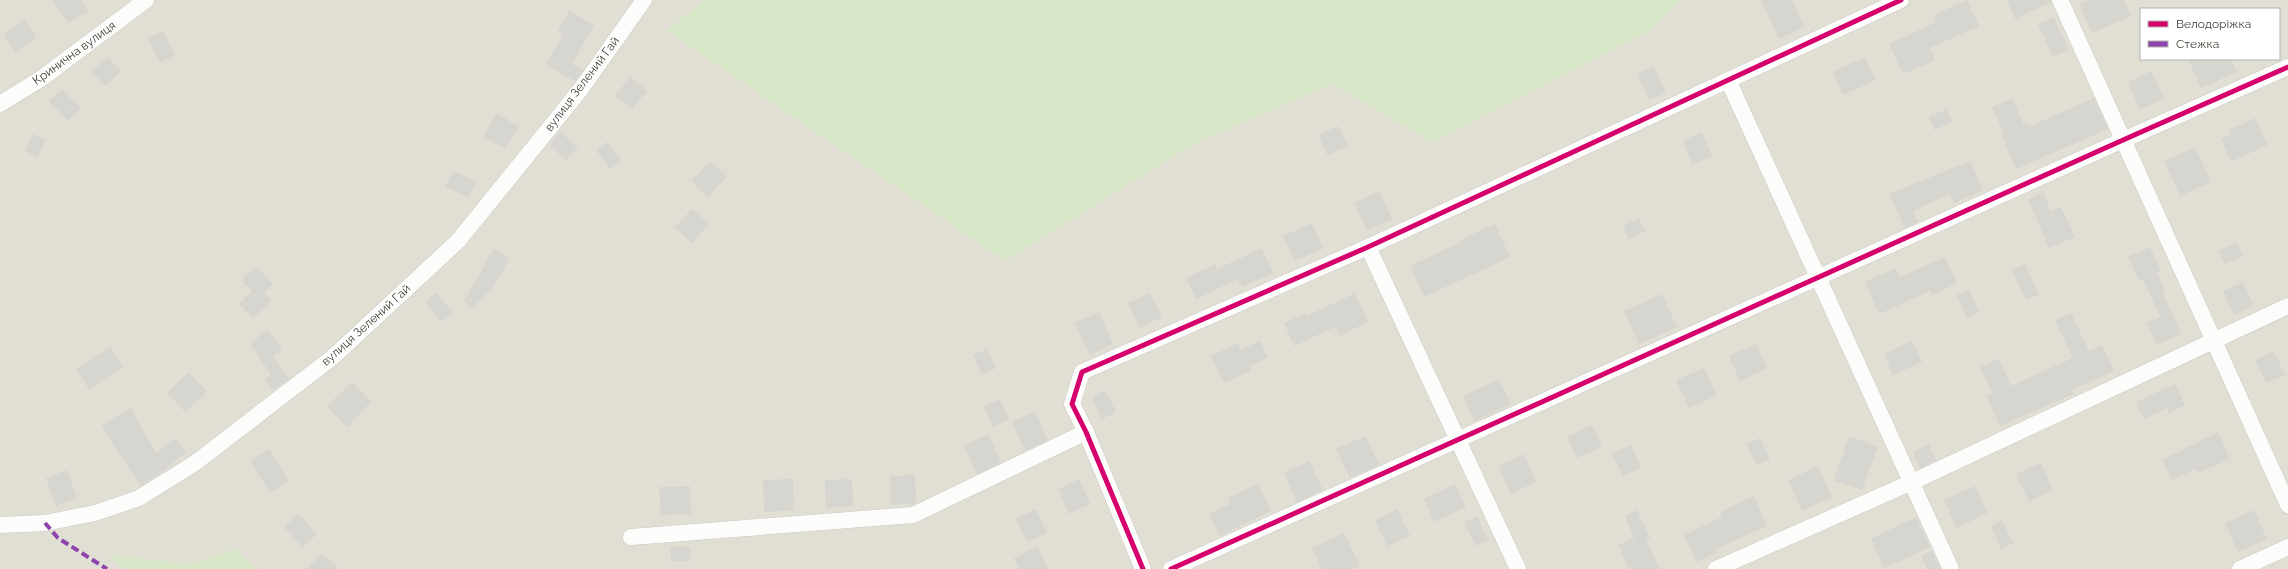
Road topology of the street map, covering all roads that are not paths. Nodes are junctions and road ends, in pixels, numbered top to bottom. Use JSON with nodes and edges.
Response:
{"nodes":[{"id":1,"x":146,"y":0,"type":"edge"},
{"id":2,"x":644,"y":0,"type":"edge"},
{"id":3,"x":1901,"y":0,"type":"edge"},
{"id":4,"x":2060,"y":0,"type":"edge"},
{"id":5,"x":2288,"y":67,"type":"edge"},
{"id":6,"x":1728,"y":80,"type":"junction"},
{"id":7,"x":0,"y":104,"type":"edge"},
{"id":8,"x":2123,"y":140,"type":"junction"},
{"id":9,"x":1368,"y":247,"type":"junction"},
{"id":10,"x":1818,"y":277,"type":"junction"},
{"id":11,"x":2288,"y":306,"type":"edge"},
{"id":12,"x":2213,"y":340,"type":"junction"},
{"id":13,"x":1086,"y":432,"type":"junction"},
{"id":14,"x":1458,"y":440,"type":"junction"},
{"id":15,"x":1912,"y":482,"type":"junction"},
{"id":16,"x":2288,"y":505,"type":"edge"},
{"id":17,"x":0,"y":525,"type":"edge"},
{"id":18,"x":631,"y":537,"type":"dead end"},
{"id":19,"x":2288,"y":547,"type":"edge"},
{"id":20,"x":1143,"y":569,"type":"edge"},
{"id":21,"x":1171,"y":569,"type":"edge"},
{"id":22,"x":1518,"y":569,"type":"edge"},
{"id":23,"x":1716,"y":569,"type":"edge"},
{"id":24,"x":1951,"y":569,"type":"edge"},
{"id":25,"x":2240,"y":569,"type":"edge"}],
"edges":[{"from":1,"to":7,"type":"street","name":"Кринична вулиця"},
{"from":2,"to":17,"type":"street","name":"вулиця Зелений Гай"},
{"from":3,"to":6,"type":"street"},
{"from":4,"to":8,"type":"street"},
{"from":5,"to":8,"type":"street"},
{"from":6,"to":9,"type":"street"},
{"from":6,"to":10,"type":"street"},
{"from":8,"to":10,"type":"street"},
{"from":8,"to":12,"type":"street"},
{"from":9,"to":13,"type":"street"},
{"from":9,"to":14,"type":"street"},
{"from":10,"to":14,"type":"street"},
{"from":10,"to":15,"type":"street"},
{"from":11,"to":12,"type":"street"},
{"from":12,"to":15,"type":"street"},
{"from":12,"to":16,"type":"street"},
{"from":13,"to":18,"type":"street"},
{"from":13,"to":20,"type":"street"},
{"from":14,"to":21,"type":"street"},
{"from":14,"to":22,"type":"street"},
{"from":15,"to":23,"type":"street"},
{"from":15,"to":24,"type":"street"},
{"from":19,"to":25,"type":"street"}]}
